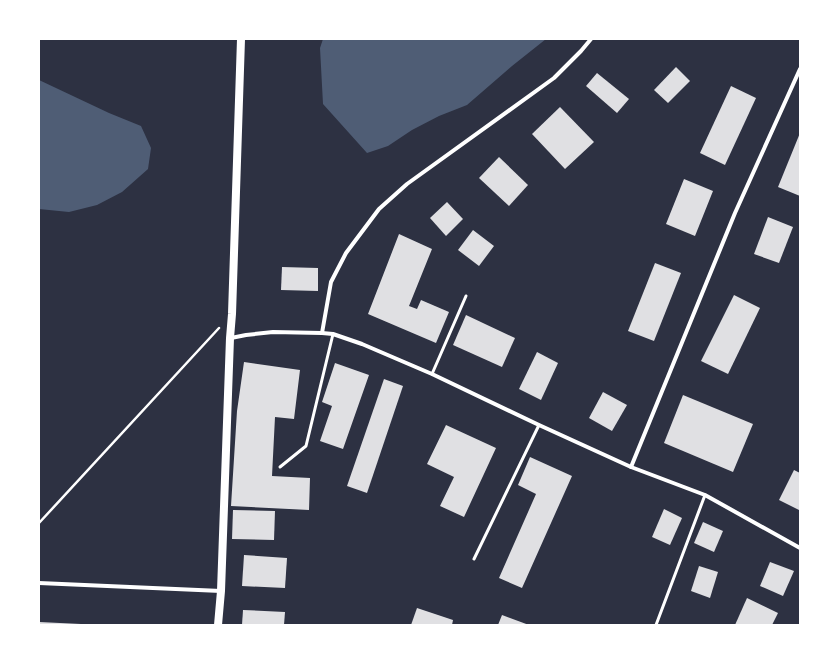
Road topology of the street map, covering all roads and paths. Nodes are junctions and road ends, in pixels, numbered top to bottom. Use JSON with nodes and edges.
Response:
{"nodes":[{"id":1,"x":240,"y":39,"type":"edge"},
{"id":2,"x":591,"y":39,"type":"edge"},
{"id":3,"x":800,"y":69,"type":"edge"},
{"id":4,"x":466,"y":296,"type":"dead end"},
{"id":5,"x":232,"y":314,"type":"junction"},
{"id":6,"x":322,"y":333,"type":"junction"},
{"id":7,"x":333,"y":334,"type":"junction"},
{"id":8,"x":230,"y":338,"type":"junction"},
{"id":9,"x":432,"y":374,"type":"junction"},
{"id":10,"x":539,"y":425,"type":"junction"},
{"id":11,"x":280,"y":466,"type":"dead end"},
{"id":12,"x":631,"y":467,"type":"junction"},
{"id":13,"x":704,"y":495,"type":"junction"},
{"id":14,"x":39,"y":523,"type":"edge"},
{"id":15,"x":800,"y":548,"type":"edge"},
{"id":16,"x":474,"y":559,"type":"dead end"},
{"id":17,"x":39,"y":583,"type":"edge"},
{"id":18,"x":221,"y":591,"type":"junction"},
{"id":19,"x":218,"y":625,"type":"edge"},
{"id":20,"x":656,"y":625,"type":"edge"}],
"edges":[{"from":1,"to":5,"type":"main road"},
{"from":2,"to":6,"type":"street"},
{"from":3,"to":12,"type":"street"},
{"from":4,"to":9,"type":"lane"},
{"from":5,"to":8,"type":"main road"},
{"from":5,"to":14,"type":"path"},
{"from":6,"to":7,"type":"street"},
{"from":6,"to":8,"type":"street"},
{"from":7,"to":9,"type":"street"},
{"from":7,"to":11,"type":"lane"},
{"from":8,"to":18,"type":"main road"},
{"from":9,"to":10,"type":"street"},
{"from":10,"to":12,"type":"street"},
{"from":10,"to":16,"type":"lane"},
{"from":12,"to":13,"type":"street"},
{"from":13,"to":15,"type":"street"},
{"from":13,"to":20,"type":"lane"},
{"from":17,"to":18,"type":"street"},
{"from":18,"to":19,"type":"main road"}]}
